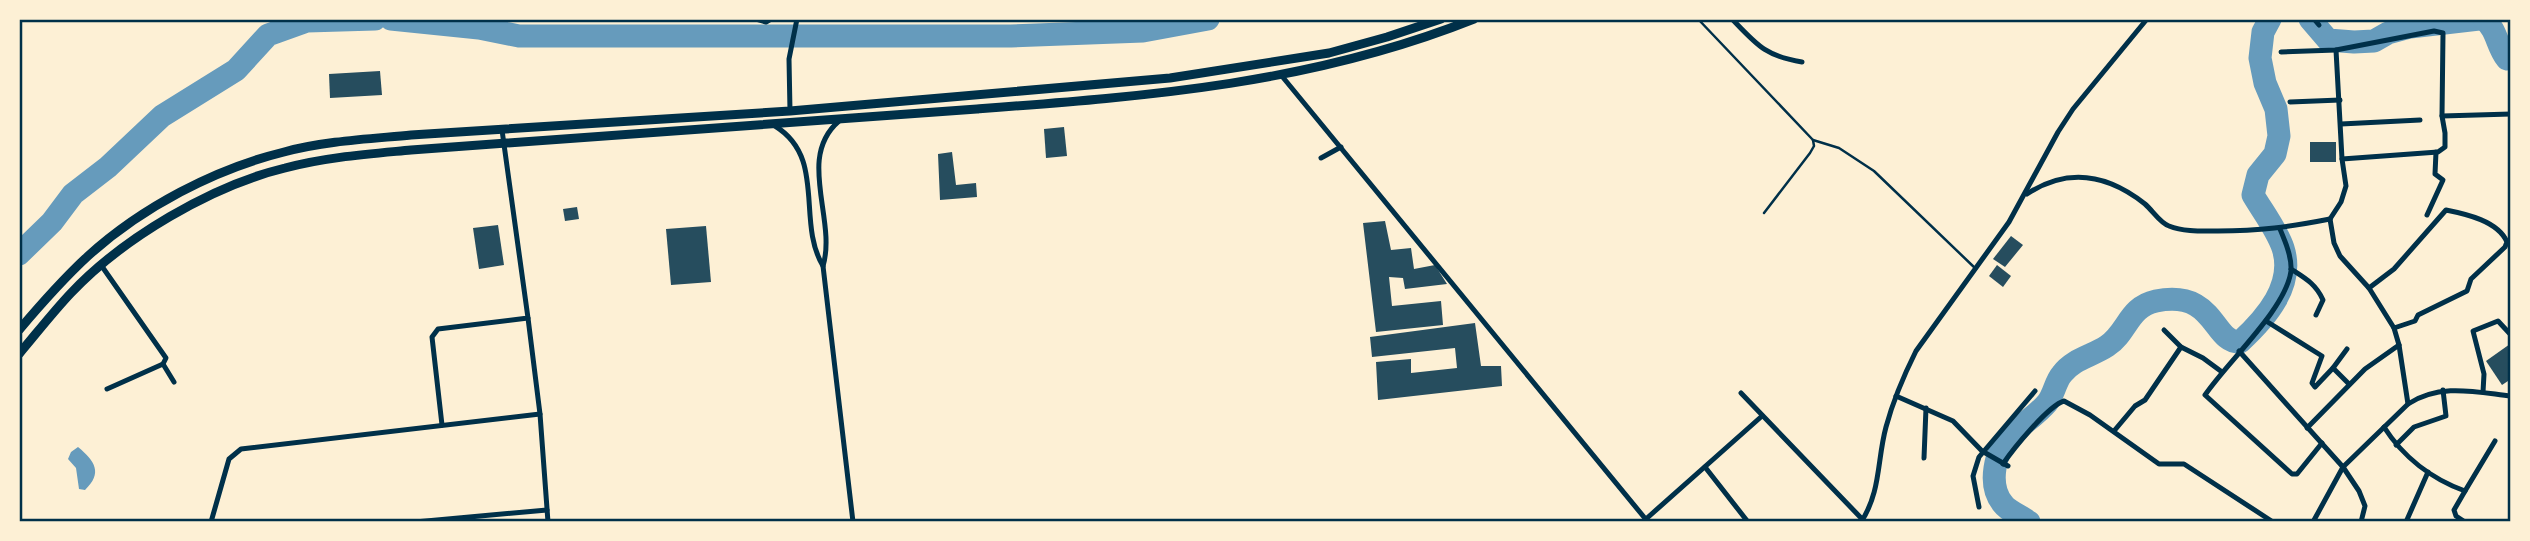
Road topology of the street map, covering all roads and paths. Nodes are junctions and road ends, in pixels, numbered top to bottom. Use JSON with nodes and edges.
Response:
{"nodes":[{"id":1,"x":756,"y":19,"type":"edge"},
{"id":2,"x":771,"y":19,"type":"edge"},
{"id":3,"x":797,"y":19,"type":"edge"},
{"id":4,"x":1441,"y":19,"type":"edge"},
{"id":5,"x":1474,"y":19,"type":"edge"},
{"id":6,"x":1698,"y":19,"type":"edge"},
{"id":7,"x":1732,"y":19,"type":"edge"},
{"id":8,"x":2147,"y":19,"type":"edge"},
{"id":9,"x":2314,"y":19,"type":"edge"},
{"id":10,"x":2319,"y":25,"type":"dead end"},
{"id":11,"x":2336,"y":50,"type":"junction"},
{"id":12,"x":2281,"y":52,"type":"dead end"},
{"id":13,"x":1802,"y":62,"type":"dead end"},
{"id":14,"x":1281,"y":75,"type":"junction"},
{"id":15,"x":2340,"y":100,"type":"junction"},
{"id":16,"x":2290,"y":102,"type":"dead end"},
{"id":17,"x":840,"y":107,"type":"junction"},
{"id":18,"x":790,"y":111,"type":"junction"},
{"id":19,"x":759,"y":114,"type":"junction"},
{"id":20,"x":2511,"y":114,"type":"edge"},
{"id":21,"x":2442,"y":116,"type":"junction"},
{"id":22,"x":842,"y":119,"type":"junction"},
{"id":23,"x":2420,"y":120,"type":"dead end"},
{"id":24,"x":2341,"y":124,"type":"junction"},
{"id":25,"x":585,"y":125,"type":"junction"},
{"id":26,"x":773,"y":125,"type":"junction"},
{"id":27,"x":760,"y":126,"type":"junction"},
{"id":28,"x":502,"y":130,"type":"junction"},
{"id":29,"x":585,"y":138,"type":"junction"},
{"id":30,"x":1813,"y":140,"type":"junction"},
{"id":31,"x":504,"y":143,"type":"junction"},
{"id":32,"x":1340,"y":147,"type":"junction"},
{"id":33,"x":2436,"y":152,"type":"junction"},
{"id":34,"x":1321,"y":158,"type":"dead end"},
{"id":35,"x":2342,"y":159,"type":"junction"},
{"id":36,"x":216,"y":176,"type":"junction"},
{"id":37,"x":223,"y":190,"type":"junction"},
{"id":38,"x":2024,"y":196,"type":"junction"},
{"id":39,"x":1764,"y":213,"type":"dead end"},
{"id":40,"x":2427,"y":215,"type":"dead end"},
{"id":41,"x":2330,"y":219,"type":"junction"},
{"id":42,"x":2279,"y":229,"type":"junction"},
{"id":43,"x":102,"y":265,"type":"junction"},
{"id":44,"x":823,"y":266,"type":"junction"},
{"id":45,"x":1976,"y":269,"type":"junction"},
{"id":46,"x":2291,"y":270,"type":"junction"},
{"id":47,"x":2369,"y":288,"type":"junction"},
{"id":48,"x":2316,"y":316,"type":"dead end"},
{"id":49,"x":528,"y":317,"type":"junction"},
{"id":50,"x":2266,"y":320,"type":"junction"},
{"id":51,"x":2394,"y":328,"type":"junction"},
{"id":52,"x":19,"y":330,"type":"edge"},
{"id":53,"x":2164,"y":330,"type":"dead end"},
{"id":54,"x":2511,"y":335,"type":"edge"},
{"id":55,"x":2399,"y":345,"type":"junction"},
{"id":56,"x":2181,"y":347,"type":"junction"},
{"id":57,"x":2347,"y":349,"type":"dead end"},
{"id":58,"x":2239,"y":351,"type":"junction"},
{"id":59,"x":19,"y":354,"type":"edge"},
{"id":60,"x":163,"y":364,"type":"junction"},
{"id":61,"x":2333,"y":369,"type":"junction"},
{"id":62,"x":2222,"y":372,"type":"junction"},
{"id":63,"x":174,"y":382,"type":"dead end"},
{"id":64,"x":2349,"y":384,"type":"junction"},
{"id":65,"x":107,"y":389,"type":"dead end"},
{"id":66,"x":2443,"y":390,"type":"junction"},
{"id":67,"x":2035,"y":391,"type":"dead end"},
{"id":68,"x":2483,"y":392,"type":"junction"},
{"id":69,"x":1741,"y":393,"type":"dead end"},
{"id":70,"x":1896,"y":396,"type":"junction"},
{"id":71,"x":2511,"y":396,"type":"edge"},
{"id":72,"x":2408,"y":404,"type":"junction"},
{"id":73,"x":1926,"y":408,"type":"junction"},
{"id":74,"x":540,"y":414,"type":"junction"},
{"id":75,"x":1762,"y":415,"type":"junction"},
{"id":76,"x":442,"y":425,"type":"junction"},
{"id":77,"x":2384,"y":427,"type":"junction"},
{"id":78,"x":2307,"y":428,"type":"junction"},
{"id":79,"x":2114,"y":431,"type":"junction"},
{"id":80,"x":2495,"y":441,"type":"dead end"},
{"id":81,"x":2322,"y":443,"type":"junction"},
{"id":82,"x":2396,"y":445,"type":"junction"},
{"id":83,"x":1983,"y":452,"type":"junction"},
{"id":84,"x":1924,"y":458,"type":"dead end"},
{"id":85,"x":1705,"y":467,"type":"junction"},
{"id":86,"x":2343,"y":467,"type":"junction"},
{"id":87,"x":2428,"y":472,"type":"junction"},
{"id":88,"x":2465,"y":491,"type":"junction"},
{"id":89,"x":1979,"y":507,"type":"dead end"},
{"id":90,"x":547,"y":510,"type":"junction"},
{"id":91,"x":1647,"y":520,"type":"edge"},
{"id":92,"x":1862,"y":521,"type":"edge"},
{"id":93,"x":211,"y":522,"type":"edge"},
{"id":94,"x":415,"y":522,"type":"edge"},
{"id":95,"x":548,"y":522,"type":"edge"},
{"id":96,"x":853,"y":522,"type":"edge"},
{"id":97,"x":1748,"y":522,"type":"edge"},
{"id":98,"x":2273,"y":522,"type":"edge"},
{"id":99,"x":2313,"y":522,"type":"edge"},
{"id":100,"x":2361,"y":522,"type":"edge"},
{"id":101,"x":2406,"y":522,"type":"edge"},
{"id":102,"x":2465,"y":522,"type":"edge"}],
"edges":[{"from":1,"to":2,"type":"street"},
{"from":3,"to":18,"type":"street"},
{"from":4,"to":17,"type":"highway"},
{"from":5,"to":14,"type":"highway"},
{"from":6,"to":30,"type":"lane"},
{"from":7,"to":13,"type":"street"},
{"from":8,"to":38,"type":"street"},
{"from":9,"to":10,"type":"street"},
{"from":11,"to":12,"type":"street"},
{"from":11,"to":15,"type":"street"},
{"from":11,"to":21,"type":"street"},
{"from":14,"to":22,"type":"highway"},
{"from":14,"to":32,"type":"street"},
{"from":15,"to":16,"type":"street"},
{"from":15,"to":24,"type":"street"},
{"from":17,"to":18,"type":"highway"},
{"from":17,"to":22,"type":"highway"},
{"from":18,"to":19,"type":"highway"},
{"from":19,"to":25,"type":"highway"},
{"from":19,"to":27,"type":"highway"},
{"from":20,"to":21,"type":"street"},
{"from":21,"to":33,"type":"street"},
{"from":22,"to":26,"type":"highway"},
{"from":22,"to":44,"type":"street"},
{"from":23,"to":24,"type":"street"},
{"from":24,"to":35,"type":"street"},
{"from":25,"to":28,"type":"highway"},
{"from":25,"to":29,"type":"highway"},
{"from":26,"to":27,"type":"highway"},
{"from":26,"to":44,"type":"street"},
{"from":27,"to":29,"type":"highway"},
{"from":28,"to":31,"type":"street"},
{"from":28,"to":36,"type":"highway"},
{"from":29,"to":31,"type":"highway"},
{"from":30,"to":39,"type":"lane"},
{"from":30,"to":45,"type":"lane"},
{"from":31,"to":37,"type":"highway"},
{"from":31,"to":49,"type":"street"},
{"from":32,"to":34,"type":"street"},
{"from":32,"to":91,"type":"street"},
{"from":33,"to":35,"type":"street"},
{"from":33,"to":40,"type":"street"},
{"from":35,"to":41,"type":"street"},
{"from":36,"to":37,"type":"highway"},
{"from":36,"to":52,"type":"highway"},
{"from":37,"to":43,"type":"highway"},
{"from":38,"to":42,"type":"street"},
{"from":38,"to":45,"type":"street"},
{"from":41,"to":42,"type":"street"},
{"from":41,"to":47,"type":"street"},
{"from":42,"to":46,"type":"street"},
{"from":43,"to":59,"type":"highway"},
{"from":43,"to":60,"type":"street"},
{"from":44,"to":96,"type":"street"},
{"from":45,"to":70,"type":"street"},
{"from":46,"to":48,"type":"street"},
{"from":46,"to":50,"type":"street"},
{"from":47,"to":51,"type":"street"},
{"from":47,"to":51,"type":"street"},
{"from":49,"to":74,"type":"street"},
{"from":49,"to":76,"type":"street"},
{"from":50,"to":58,"type":"street"},
{"from":50,"to":61,"type":"street"},
{"from":51,"to":55,"type":"street"},
{"from":53,"to":56,"type":"street"},
{"from":54,"to":68,"type":"street"},
{"from":55,"to":64,"type":"street"},
{"from":55,"to":72,"type":"street"},
{"from":56,"to":62,"type":"street"},
{"from":56,"to":79,"type":"street"},
{"from":57,"to":61,"type":"street"},
{"from":58,"to":62,"type":"street"},
{"from":58,"to":78,"type":"street"},
{"from":60,"to":63,"type":"street"},
{"from":60,"to":65,"type":"street"},
{"from":61,"to":64,"type":"street"},
{"from":62,"to":81,"type":"street"},
{"from":64,"to":78,"type":"street"},
{"from":66,"to":68,"type":"street"},
{"from":66,"to":72,"type":"street"},
{"from":66,"to":82,"type":"street"},
{"from":67,"to":83,"type":"street"},
{"from":68,"to":71,"type":"street"},
{"from":69,"to":75,"type":"street"},
{"from":70,"to":73,"type":"street"},
{"from":70,"to":92,"type":"street"},
{"from":72,"to":77,"type":"street"},
{"from":73,"to":83,"type":"street"},
{"from":73,"to":84,"type":"street"},
{"from":74,"to":76,"type":"street"},
{"from":74,"to":90,"type":"street"},
{"from":75,"to":85,"type":"street"},
{"from":75,"to":92,"type":"street"},
{"from":76,"to":93,"type":"street"},
{"from":77,"to":82,"type":"street"},
{"from":77,"to":86,"type":"street"},
{"from":78,"to":81,"type":"street"},
{"from":79,"to":83,"type":"street"},
{"from":79,"to":98,"type":"street"},
{"from":80,"to":88,"type":"street"},
{"from":81,"to":86,"type":"street"},
{"from":82,"to":87,"type":"street"},
{"from":83,"to":89,"type":"street"},
{"from":85,"to":91,"type":"street"},
{"from":85,"to":97,"type":"street"},
{"from":86,"to":99,"type":"street"},
{"from":86,"to":100,"type":"street"},
{"from":87,"to":88,"type":"street"},
{"from":87,"to":101,"type":"street"},
{"from":88,"to":102,"type":"street"},
{"from":90,"to":94,"type":"street"},
{"from":90,"to":95,"type":"street"}]}
